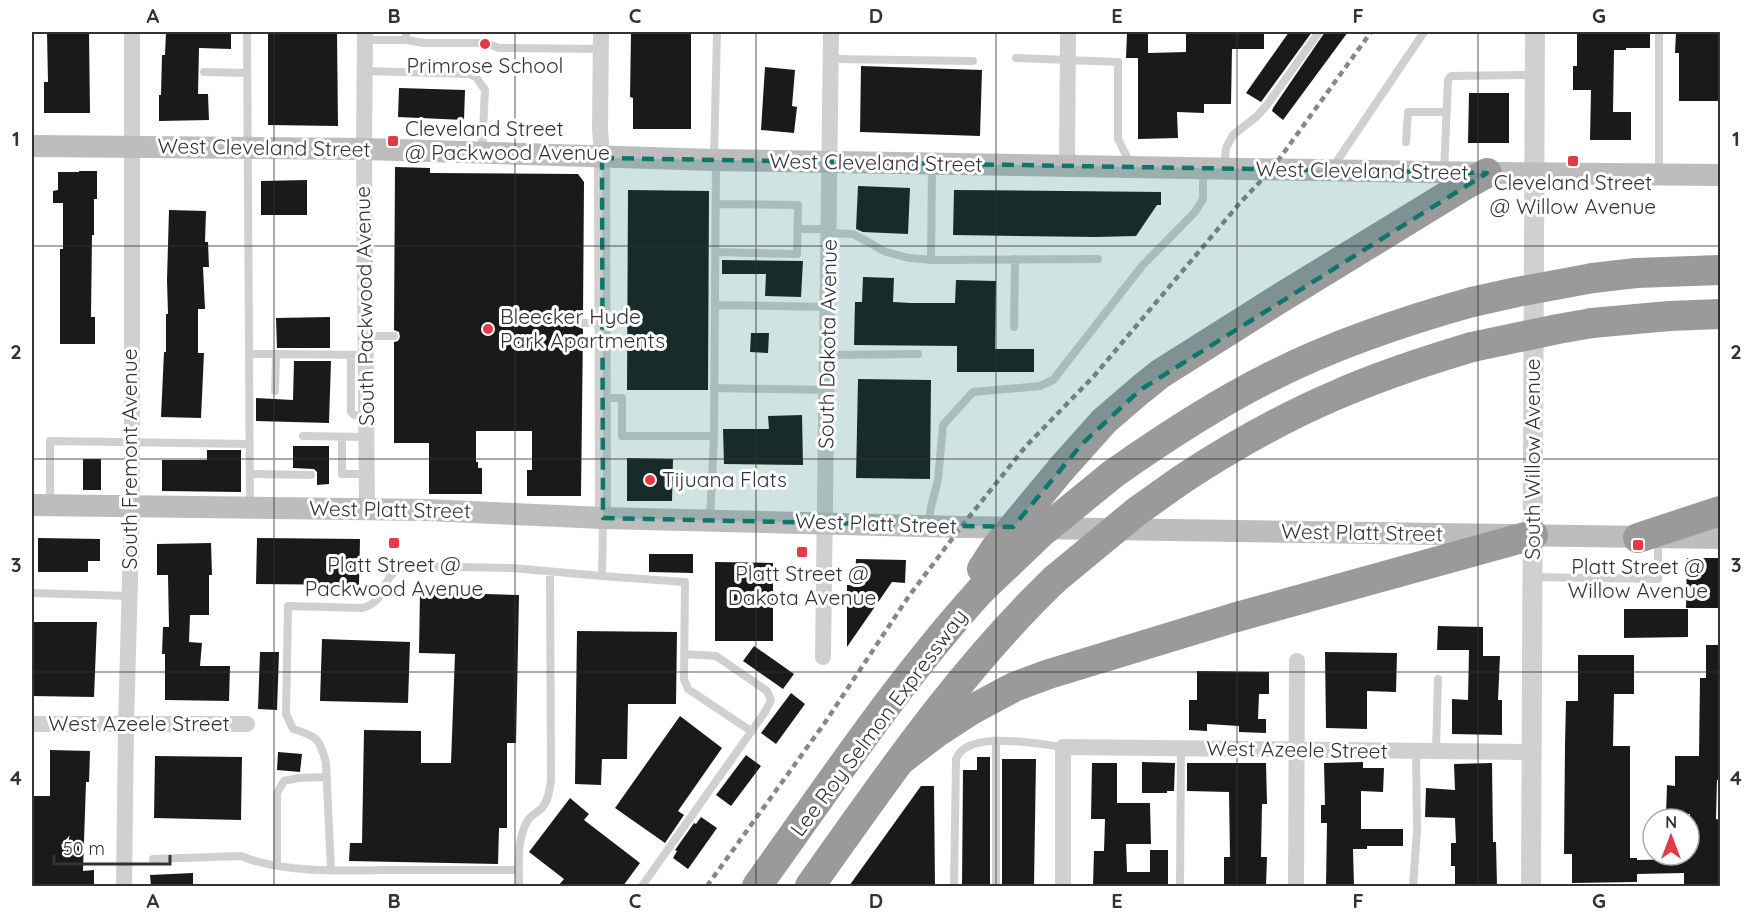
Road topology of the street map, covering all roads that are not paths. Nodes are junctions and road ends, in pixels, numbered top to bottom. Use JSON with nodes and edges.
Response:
{"nodes":[{"id":1,"x":132,"y":32,"type":"edge"},
{"id":2,"x":247,"y":32,"type":"edge"},
{"id":3,"x":601,"y":32,"type":"edge"},
{"id":4,"x":717,"y":32,"type":"edge"},
{"id":5,"x":831,"y":32,"type":"edge"},
{"id":6,"x":1068,"y":32,"type":"edge"},
{"id":7,"x":1319,"y":32,"type":"edge"},
{"id":8,"x":1424,"y":32,"type":"edge"},
{"id":9,"x":1535,"y":32,"type":"edge"},
{"id":10,"x":1659,"y":32,"type":"edge"},
{"id":11,"x":365,"y":36,"type":"edge"},
{"id":12,"x":406,"y":36,"type":"edge"},
{"id":13,"x":601,"y":49,"type":"junction"},
{"id":14,"x":1016,"y":58,"type":"dead end"},
{"id":15,"x":831,"y":59,"type":"junction"},
{"id":16,"x":1068,"y":60,"type":"junction"},
{"id":17,"x":973,"y":61,"type":"dead end"},
{"id":18,"x":365,"y":71,"type":"junction"},
{"id":19,"x":204,"y":72,"type":"dead end"},
{"id":20,"x":247,"y":73,"type":"junction"},
{"id":21,"x":1535,"y":75,"type":"junction"},
{"id":22,"x":1447,"y":112,"type":"junction"},
{"id":23,"x":1406,"y":142,"type":"dead end"},
{"id":24,"x":32,"y":146,"type":"edge"},
{"id":25,"x":132,"y":147,"type":"junction"},
{"id":26,"x":249,"y":148,"type":"junction"},
{"id":27,"x":364,"y":149,"type":"junction"},
{"id":28,"x":482,"y":153,"type":"junction"},
{"id":29,"x":602,"y":158,"type":"junction"},
{"id":30,"x":715,"y":160,"type":"junction"},
{"id":31,"x":831,"y":161,"type":"junction"},
{"id":32,"x":932,"y":163,"type":"junction"},
{"id":33,"x":1067,"y":166,"type":"junction"},
{"id":34,"x":1132,"y":167,"type":"junction"},
{"id":35,"x":1213,"y":168,"type":"junction"},
{"id":36,"x":1331,"y":170,"type":"junction"},
{"id":37,"x":1444,"y":172,"type":"junction"},
{"id":38,"x":1487,"y":173,"type":"junction"},
{"id":39,"x":1534,"y":173,"type":"junction"},
{"id":40,"x":1659,"y":174,"type":"junction"},
{"id":41,"x":1720,"y":175,"type":"edge"},
{"id":42,"x":716,"y":204,"type":"junction"},
{"id":43,"x":798,"y":229,"type":"junction"},
{"id":44,"x":830,"y":231,"type":"junction"},
{"id":45,"x":715,"y":252,"type":"junction"},
{"id":46,"x":1015,"y":259,"type":"junction"},
{"id":47,"x":1098,"y":259,"type":"dead end"},
{"id":48,"x":930,"y":260,"type":"junction"},
{"id":49,"x":1720,"y":270,"type":"edge"},
{"id":50,"x":715,"y":305,"type":"junction"},
{"id":51,"x":828,"y":307,"type":"junction"},
{"id":52,"x":1720,"y":314,"type":"edge"},
{"id":53,"x":583,"y":323,"type":"dead end"},
{"id":54,"x":602,"y":323,"type":"junction"},
{"id":55,"x":1014,"y":327,"type":"dead end"},
{"id":56,"x":365,"y":336,"type":"junction"},
{"id":57,"x":394,"y":336,"type":"dead end"},
{"id":58,"x":250,"y":354,"type":"junction"},
{"id":59,"x":276,"y":354,"type":"junction"},
{"id":60,"x":918,"y":354,"type":"dead end"},
{"id":61,"x":358,"y":355,"type":"junction"},
{"id":62,"x":828,"y":355,"type":"junction"},
{"id":63,"x":714,"y":388,"type":"junction"},
{"id":64,"x":827,"y":390,"type":"junction"},
{"id":65,"x":275,"y":391,"type":"dead end"},
{"id":66,"x":603,"y":399,"type":"junction"},
{"id":67,"x":303,"y":436,"type":"dead end"},
{"id":68,"x":714,"y":436,"type":"junction"},
{"id":69,"x":342,"y":437,"type":"junction"},
{"id":70,"x":366,"y":437,"type":"junction"},
{"id":71,"x":131,"y":443,"type":"junction"},
{"id":72,"x":249,"y":444,"type":"junction"},
{"id":73,"x":250,"y":474,"type":"junction"},
{"id":74,"x":367,"y":474,"type":"junction"},
{"id":75,"x":311,"y":475,"type":"dead end"},
{"id":76,"x":40,"y":506,"type":"edge"},
{"id":77,"x":132,"y":507,"type":"junction"},
{"id":78,"x":250,"y":508,"type":"junction"},
{"id":79,"x":367,"y":509,"type":"junction"},
{"id":80,"x":1720,"y":511,"type":"edge"},
{"id":81,"x":603,"y":518,"type":"junction"},
{"id":82,"x":710,"y":520,"type":"junction"},
{"id":83,"x":826,"y":522,"type":"junction"},
{"id":84,"x":928,"y":526,"type":"junction"},
{"id":85,"x":1533,"y":535,"type":"junction"},
{"id":86,"x":1648,"y":538,"type":"junction"},
{"id":87,"x":1720,"y":538,"type":"edge"},
{"id":88,"x":550,"y":572,"type":"junction"},
{"id":89,"x":602,"y":576,"type":"junction"},
{"id":90,"x":1533,"y":577,"type":"junction"},
{"id":91,"x":32,"y":593,"type":"edge"},
{"id":92,"x":129,"y":596,"type":"junction"},
{"id":93,"x":970,"y":598,"type":"junction"},
{"id":94,"x":684,"y":654,"type":"junction"},
{"id":95,"x":823,"y":657,"type":"dead end"},
{"id":96,"x":1297,"y":661,"type":"dead end"},
{"id":97,"x":1438,"y":679,"type":"dead end"},
{"id":98,"x":32,"y":724,"type":"edge"},
{"id":99,"x":247,"y":724,"type":"dead end"},
{"id":100,"x":126,"y":725,"type":"junction"},
{"id":101,"x":751,"y":731,"type":"junction"},
{"id":102,"x":996,"y":741,"type":"junction"},
{"id":103,"x":1063,"y":747,"type":"junction"},
{"id":104,"x":1180,"y":748,"type":"junction"},
{"id":105,"x":1297,"y":750,"type":"junction"},
{"id":106,"x":1416,"y":751,"type":"junction"},
{"id":107,"x":1436,"y":751,"type":"junction"},
{"id":108,"x":1532,"y":752,"type":"junction"},
{"id":109,"x":902,"y":759,"type":"junction"},
{"id":110,"x":326,"y":777,"type":"junction"},
{"id":111,"x":153,"y":859,"type":"dead end"},
{"id":112,"x":277,"y":865,"type":"junction"},
{"id":113,"x":331,"y":870,"type":"junction"},
{"id":114,"x":519,"y":870,"type":"junction"},
{"id":115,"x":124,"y":886,"type":"edge"},
{"id":116,"x":519,"y":886,"type":"edge"},
{"id":117,"x":642,"y":886,"type":"edge"},
{"id":118,"x":757,"y":886,"type":"edge"},
{"id":119,"x":810,"y":886,"type":"edge"},
{"id":120,"x":954,"y":886,"type":"edge"},
{"id":121,"x":996,"y":886,"type":"edge"},
{"id":122,"x":1063,"y":886,"type":"edge"},
{"id":123,"x":1180,"y":886,"type":"edge"},
{"id":124,"x":1296,"y":886,"type":"edge"},
{"id":125,"x":1413,"y":886,"type":"edge"},
{"id":126,"x":1531,"y":886,"type":"edge"}],
"edges":[{"from":1,"to":25,"type":"street","name":"South Fremont Avenue"},
{"from":2,"to":20,"type":"lane"},
{"from":3,"to":13,"type":"street"},
{"from":4,"to":30,"type":"lane"},
{"from":5,"to":15,"type":"street","name":"South Dakota Avenue"},
{"from":6,"to":16,"type":"street"},
{"from":7,"to":35,"type":"lane"},
{"from":8,"to":36,"type":"lane"},
{"from":9,"to":21,"type":"street","name":"South Willow Avenue"},
{"from":10,"to":40,"type":"lane"},
{"from":11,"to":12,"type":"lane"},
{"from":11,"to":18,"type":"street","name":"South Packwood Avenue"},
{"from":12,"to":13,"type":"lane"},
{"from":13,"to":29,"type":"street"},
{"from":14,"to":16,"type":"lane"},
{"from":15,"to":17,"type":"lane"},
{"from":15,"to":31,"type":"street","name":"South Dakota Avenue"},
{"from":16,"to":33,"type":"street"},
{"from":16,"to":34,"type":"lane"},
{"from":18,"to":27,"type":"street","name":"South Packwood Avenue"},
{"from":18,"to":28,"type":"lane"},
{"from":19,"to":20,"type":"lane"},
{"from":20,"to":26,"type":"lane"},
{"from":21,"to":22,"type":"lane"},
{"from":21,"to":39,"type":"street","name":"South Willow Avenue"},
{"from":22,"to":23,"type":"lane"},
{"from":22,"to":37,"type":"lane"},
{"from":24,"to":25,"type":"main road","name":"West Cleveland Street"},
{"from":25,"to":26,"type":"main road","name":"West Cleveland Street"},
{"from":25,"to":71,"type":"street","name":"South Fremont Avenue"},
{"from":26,"to":27,"type":"main road","name":"West Cleveland Street"},
{"from":26,"to":58,"type":"lane"},
{"from":27,"to":28,"type":"main road","name":"West Cleveland Street"},
{"from":27,"to":56,"type":"street","name":"South Packwood Avenue"},
{"from":28,"to":29,"type":"main road","name":"West Cleveland Street"},
{"from":29,"to":30,"type":"main road","name":"West Cleveland Street"},
{"from":29,"to":54,"type":"street"},
{"from":30,"to":31,"type":"main road","name":"West Cleveland Street"},
{"from":30,"to":42,"type":"lane"},
{"from":31,"to":32,"type":"main road","name":"West Cleveland Street"},
{"from":31,"to":44,"type":"street","name":"South Dakota Avenue"},
{"from":32,"to":33,"type":"main road","name":"West Cleveland Street"},
{"from":32,"to":48,"type":"lane"},
{"from":33,"to":34,"type":"main road","name":"West Cleveland Street"},
{"from":34,"to":35,"type":"main road","name":"West Cleveland Street"},
{"from":35,"to":36,"type":"main road","name":"West Cleveland Street"},
{"from":35,"to":84,"type":"lane"},
{"from":36,"to":37,"type":"main road","name":"West Cleveland Street"},
{"from":37,"to":38,"type":"main road","name":"West Cleveland Street"},
{"from":38,"to":39,"type":"main road","name":"West Cleveland Street"},
{"from":38,"to":93,"type":"highway","bridge":true},
{"from":39,"to":40,"type":"main road","name":"West Cleveland Street"},
{"from":39,"to":85,"type":"street","name":"South Willow Avenue"},
{"from":40,"to":41,"type":"main road","name":"West Cleveland Street"},
{"from":42,"to":43,"type":"lane"},
{"from":42,"to":45,"type":"lane"},
{"from":43,"to":44,"type":"lane"},
{"from":43,"to":45,"type":"lane"},
{"from":44,"to":48,"type":"lane"},
{"from":44,"to":51,"type":"street","name":"South Dakota Avenue"},
{"from":45,"to":50,"type":"lane"},
{"from":46,"to":47,"type":"lane"},
{"from":46,"to":48,"type":"lane"},
{"from":46,"to":55,"type":"lane"},
{"from":49,"to":93,"type":"highway","name":"Lee Roy Selmon Expressway","bridge":true},
{"from":50,"to":51,"type":"lane"},
{"from":50,"to":63,"type":"lane"},
{"from":51,"to":62,"type":"street","name":"South Dakota Avenue"},
{"from":52,"to":109,"type":"highway","name":"Lee Roy Selmon Expressway","bridge":true},
{"from":53,"to":54,"type":"lane"},
{"from":54,"to":66,"type":"street"},
{"from":56,"to":57,"type":"lane"},
{"from":56,"to":61,"type":"street","name":"South Packwood Avenue"},
{"from":58,"to":59,"type":"lane"},
{"from":58,"to":72,"type":"lane"},
{"from":59,"to":61,"type":"lane"},
{"from":59,"to":65,"type":"lane"},
{"from":60,"to":62,"type":"lane"},
{"from":61,"to":70,"type":"street","name":"South Packwood Avenue"},
{"from":62,"to":64,"type":"street","name":"South Dakota Avenue"},
{"from":63,"to":64,"type":"lane"},
{"from":63,"to":68,"type":"lane"},
{"from":64,"to":83,"type":"street","name":"South Dakota Avenue"},
{"from":66,"to":68,"type":"lane"},
{"from":66,"to":81,"type":"street"},
{"from":67,"to":69,"type":"lane"},
{"from":68,"to":82,"type":"lane"},
{"from":69,"to":70,"type":"lane"},
{"from":69,"to":74,"type":"lane"},
{"from":70,"to":74,"type":"street","name":"South Packwood Avenue"},
{"from":71,"to":72,"type":"lane"},
{"from":71,"to":76,"type":"lane"},
{"from":71,"to":77,"type":"street","name":"South Fremont Avenue"},
{"from":72,"to":73,"type":"lane"},
{"from":73,"to":75,"type":"lane"},
{"from":73,"to":78,"type":"lane"},
{"from":74,"to":79,"type":"street","name":"South Packwood Avenue"},
{"from":76,"to":77,"type":"main road","name":"West Platt Street"},
{"from":77,"to":78,"type":"main road","name":"West Platt Street"},
{"from":77,"to":92,"type":"street","name":"South Fremont Avenue"},
{"from":78,"to":79,"type":"main road","name":"West Platt Street"},
{"from":79,"to":81,"type":"main road","name":"West Platt Street"},
{"from":80,"to":86,"type":"highway"},
{"from":81,"to":82,"type":"main road","name":"West Platt Street"},
{"from":81,"to":89,"type":"lane"},
{"from":82,"to":83,"type":"main road","name":"West Platt Street"},
{"from":83,"to":84,"type":"main road","name":"West Platt Street"},
{"from":83,"to":95,"type":"street","name":"South Dakota Avenue"},
{"from":84,"to":85,"type":"main road","name":"West Platt Street"},
{"from":85,"to":86,"type":"main road","name":"West Platt Street"},
{"from":85,"to":90,"type":"street","name":"South Willow Avenue"},
{"from":85,"to":109,"type":"highway"},
{"from":86,"to":87,"type":"main road","name":"West Platt Street"},
{"from":86,"to":90,"type":"lane"},
{"from":88,"to":89,"type":"lane"},
{"from":88,"to":110,"type":"lane"},
{"from":88,"to":114,"type":"lane"},
{"from":89,"to":94,"type":"lane"},
{"from":90,"to":108,"type":"street","name":"South Willow Avenue"},
{"from":91,"to":92,"type":"lane"},
{"from":92,"to":100,"type":"street","name":"South Fremont Avenue"},
{"from":93,"to":118,"type":"highway","name":"Lee Roy Selmon Expressway"},
{"from":94,"to":101,"type":"lane"},
{"from":94,"to":101,"type":"lane"},
{"from":96,"to":105,"type":"street"},
{"from":97,"to":107,"type":"lane"},
{"from":98,"to":100,"type":"street","name":"West Azeele Street"},
{"from":99,"to":100,"type":"street","name":"West Azeele Street"},
{"from":100,"to":115,"type":"street","name":"South Fremont Avenue"},
{"from":101,"to":117,"type":"lane"},
{"from":102,"to":103,"type":"lane"},
{"from":102,"to":120,"type":"lane"},
{"from":102,"to":121,"type":"lane"},
{"from":103,"to":104,"type":"street","name":"West Azeele Street"},
{"from":103,"to":122,"type":"street"},
{"from":104,"to":105,"type":"street","name":"West Azeele Street"},
{"from":104,"to":123,"type":"lane"},
{"from":105,"to":106,"type":"street","name":"West Azeele Street"},
{"from":105,"to":124,"type":"street"},
{"from":106,"to":107,"type":"street","name":"West Azeele Street"},
{"from":106,"to":125,"type":"lane"},
{"from":107,"to":108,"type":"street","name":"West Azeele Street"},
{"from":108,"to":126,"type":"street","name":"South Willow Avenue"},
{"from":109,"to":119,"type":"highway","name":"Lee Roy Selmon Expressway"},
{"from":110,"to":112,"type":"lane"},
{"from":110,"to":113,"type":"lane"},
{"from":111,"to":112,"type":"lane"},
{"from":112,"to":113,"type":"lane"},
{"from":113,"to":114,"type":"lane"},
{"from":114,"to":116,"type":"lane"}]}
